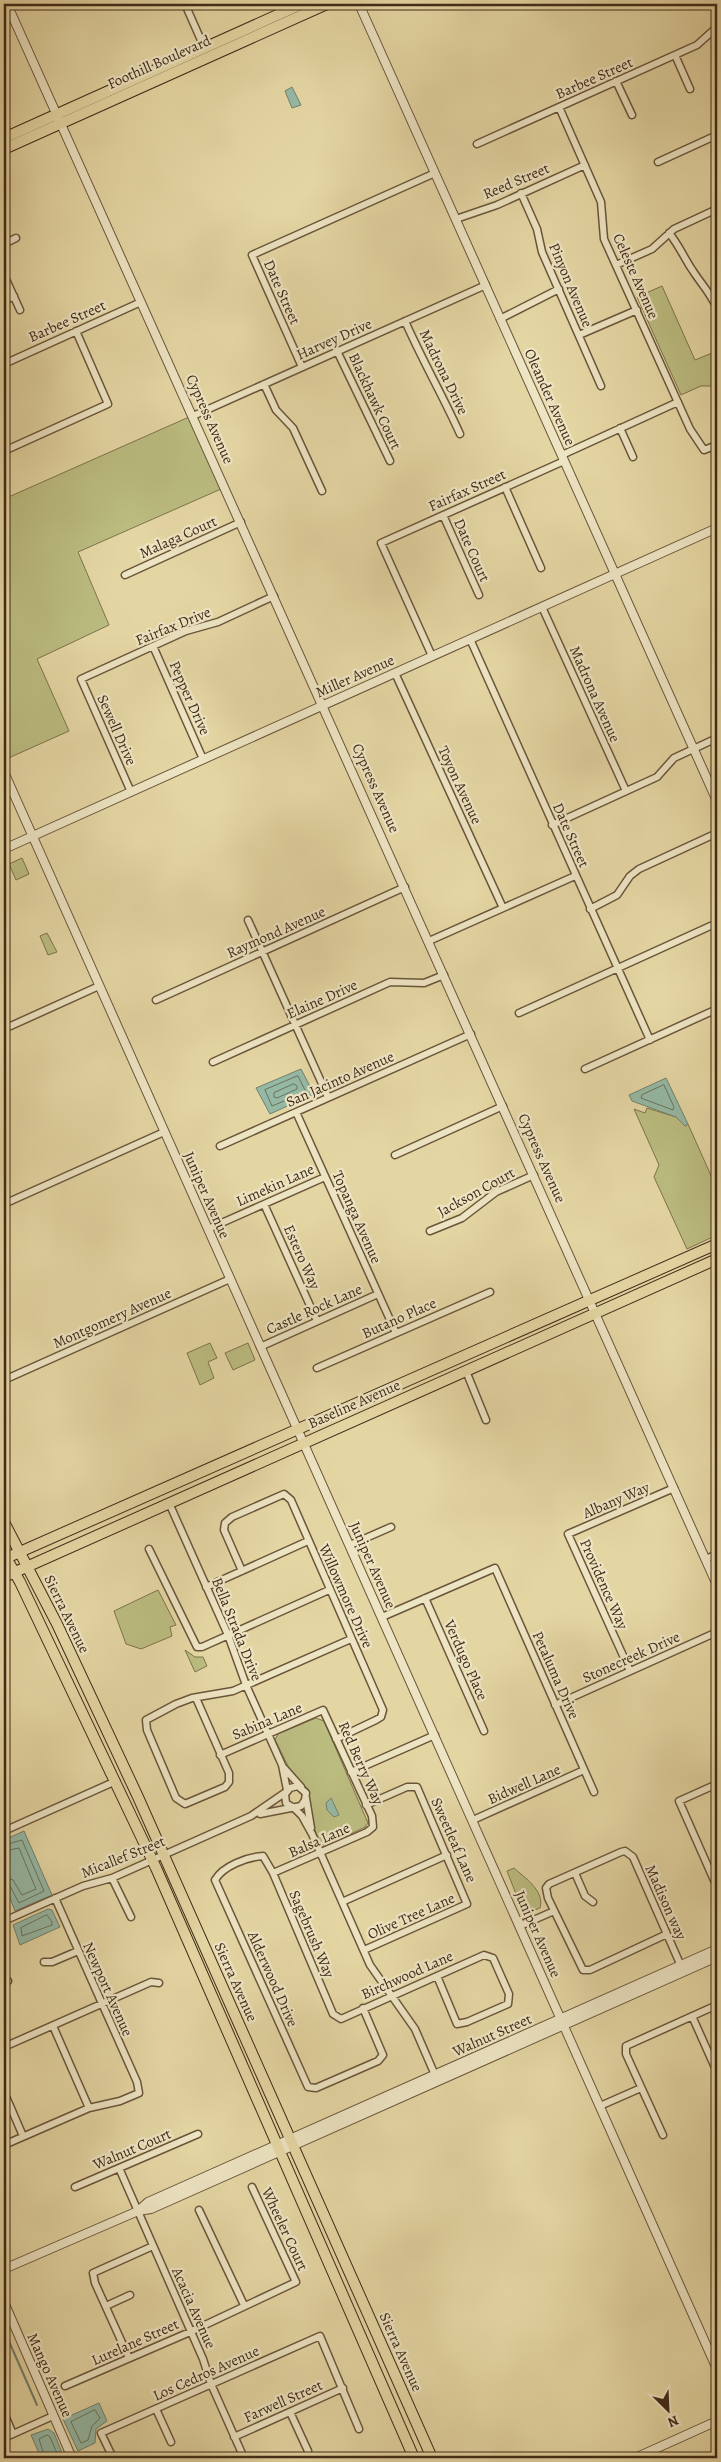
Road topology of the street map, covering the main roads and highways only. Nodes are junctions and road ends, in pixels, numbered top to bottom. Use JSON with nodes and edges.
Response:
{"nodes":[{"id":1,"x":302,"y":4,"type":"edge"},
{"id":2,"x":327,"y":4,"type":"edge"},
{"id":3,"x":59,"y":118,"type":"junction"},
{"id":4,"x":4,"y":138,"type":"edge"},
{"id":5,"x":4,"y":149,"type":"edge"},
{"id":6,"x":717,"y":1244,"type":"edge"},
{"id":7,"x":717,"y":1259,"type":"edge"},
{"id":8,"x":4,"y":1522,"type":"edge"},
{"id":9,"x":20,"y":1552,"type":"junction"},
{"id":10,"x":5,"y":1557,"type":"edge"},
{"id":11,"x":27,"y":1567,"type":"junction"},
{"id":12,"x":14,"y":1572,"type":"junction"},
{"id":13,"x":4,"y":1577,"type":"edge"},
{"id":14,"x":414,"y":2458,"type":"edge"},
{"id":15,"x":432,"y":2458,"type":"edge"}],
"edges":[{"from":1,"to":3,"type":"main road","name":"Foothill Boulevard"},
{"from":2,"to":3,"type":"main road","name":"Foothill Boulevard"},
{"from":3,"to":4,"type":"main road","name":"Foothill Boulevard"},
{"from":3,"to":5,"type":"main road","name":"Foothill Boulevard"},
{"from":6,"to":9,"type":"main road","name":"Baseline Avenue"},
{"from":7,"to":11,"type":"main road","name":"Baseline Avenue"},
{"from":8,"to":9,"type":"main road","name":"Sierra Avenue"},
{"from":9,"to":10,"type":"main road","name":"Baseline Avenue"},
{"from":9,"to":11,"type":"main road","name":"Sierra Avenue"},
{"from":10,"to":12,"type":"main road","name":"Sierra Avenue"},
{"from":11,"to":12,"type":"main road","name":"Baseline Avenue"},
{"from":11,"to":15,"type":"main road","name":"Sierra Avenue"},
{"from":12,"to":13,"type":"main road","name":"Baseline Avenue"},
{"from":12,"to":14,"type":"main road","name":"Sierra Avenue"}]}
